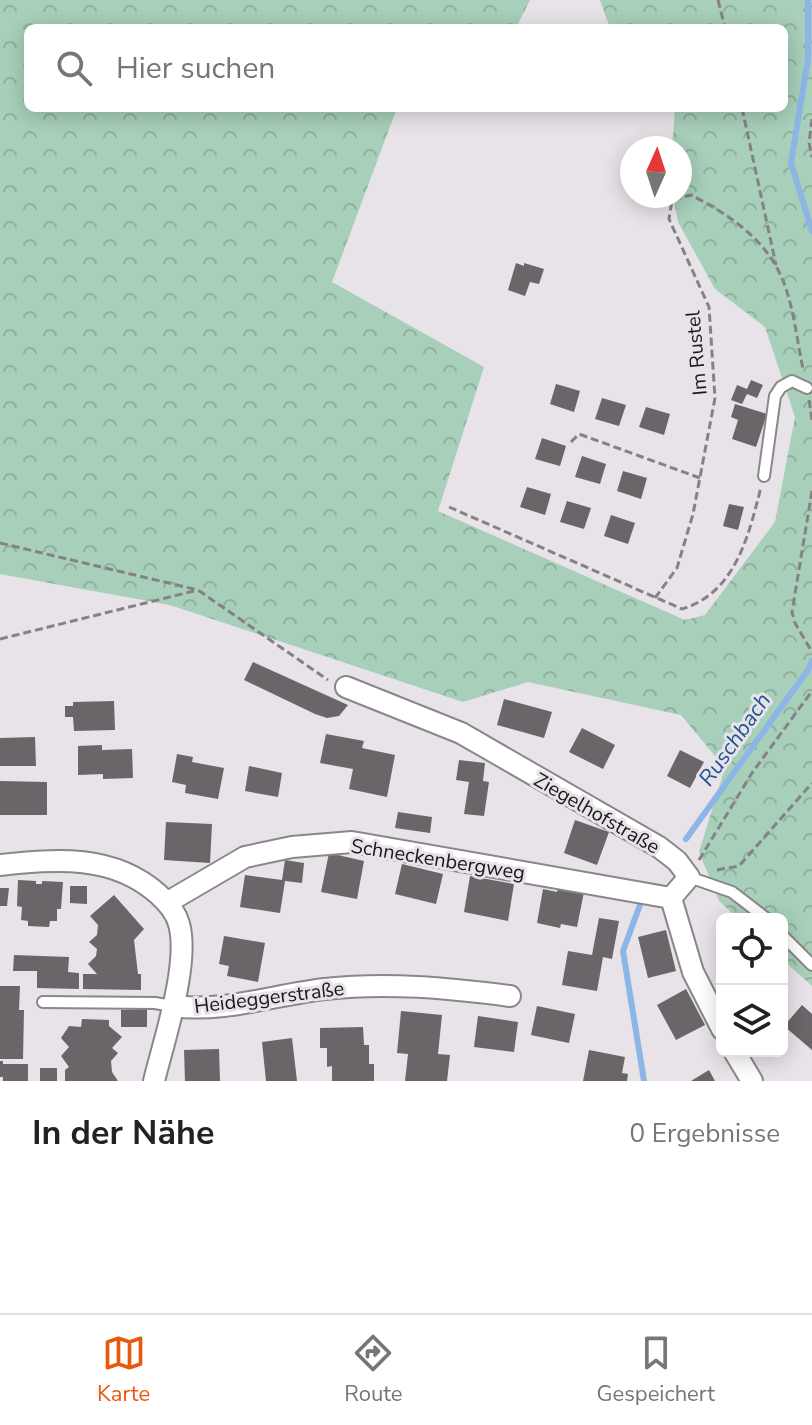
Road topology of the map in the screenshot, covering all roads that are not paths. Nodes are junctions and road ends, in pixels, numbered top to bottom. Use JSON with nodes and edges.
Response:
{"nodes":[{"id":1,"x":807,"y":388,"type":"road end"},
{"id":2,"x":764,"y":476,"type":"road end"},
{"id":3,"x":346,"y":687,"type":"road end"},
{"id":4,"x":0,"y":865,"type":"edge"},
{"id":5,"x":689,"y":877,"type":"junction"},
{"id":6,"x":671,"y":898,"type":"junction"},
{"id":7,"x":168,"y":902,"type":"junction"},
{"id":8,"x":759,"y":913,"type":"edge"},
{"id":9,"x":788,"y":941,"type":"edge"},
{"id":10,"x":812,"y":965,"type":"edge"},
{"id":11,"x":510,"y":996,"type":"dead end"},
{"id":12,"x":43,"y":1002,"type":"dead end"},
{"id":13,"x":172,"y":1006,"type":"junction"},
{"id":14,"x":716,"y":1017,"type":"edge"},
{"id":15,"x":738,"y":1057,"type":"edge"},
{"id":16,"x":154,"y":1081,"type":"edge"},
{"id":17,"x":752,"y":1081,"type":"edge"}],
"edges":[{"from":1,"to":2,"type":"lane"},
{"from":3,"to":5,"type":"street","name":"Ziegelhofstraße"},
{"from":4,"to":7,"type":"street"},
{"from":5,"to":6,"type":"street"},
{"from":5,"to":8,"type":"lane"},
{"from":6,"to":7,"type":"street","name":"Schneckenbergweg"},
{"from":6,"to":14,"type":"street"},
{"from":7,"to":13,"type":"street"},
{"from":9,"to":10,"type":"lane"},
{"from":11,"to":13,"type":"street","name":"Heideggerstraße"},
{"from":12,"to":13,"type":"lane"},
{"from":13,"to":16,"type":"street"},
{"from":15,"to":17,"type":"street"}]}
